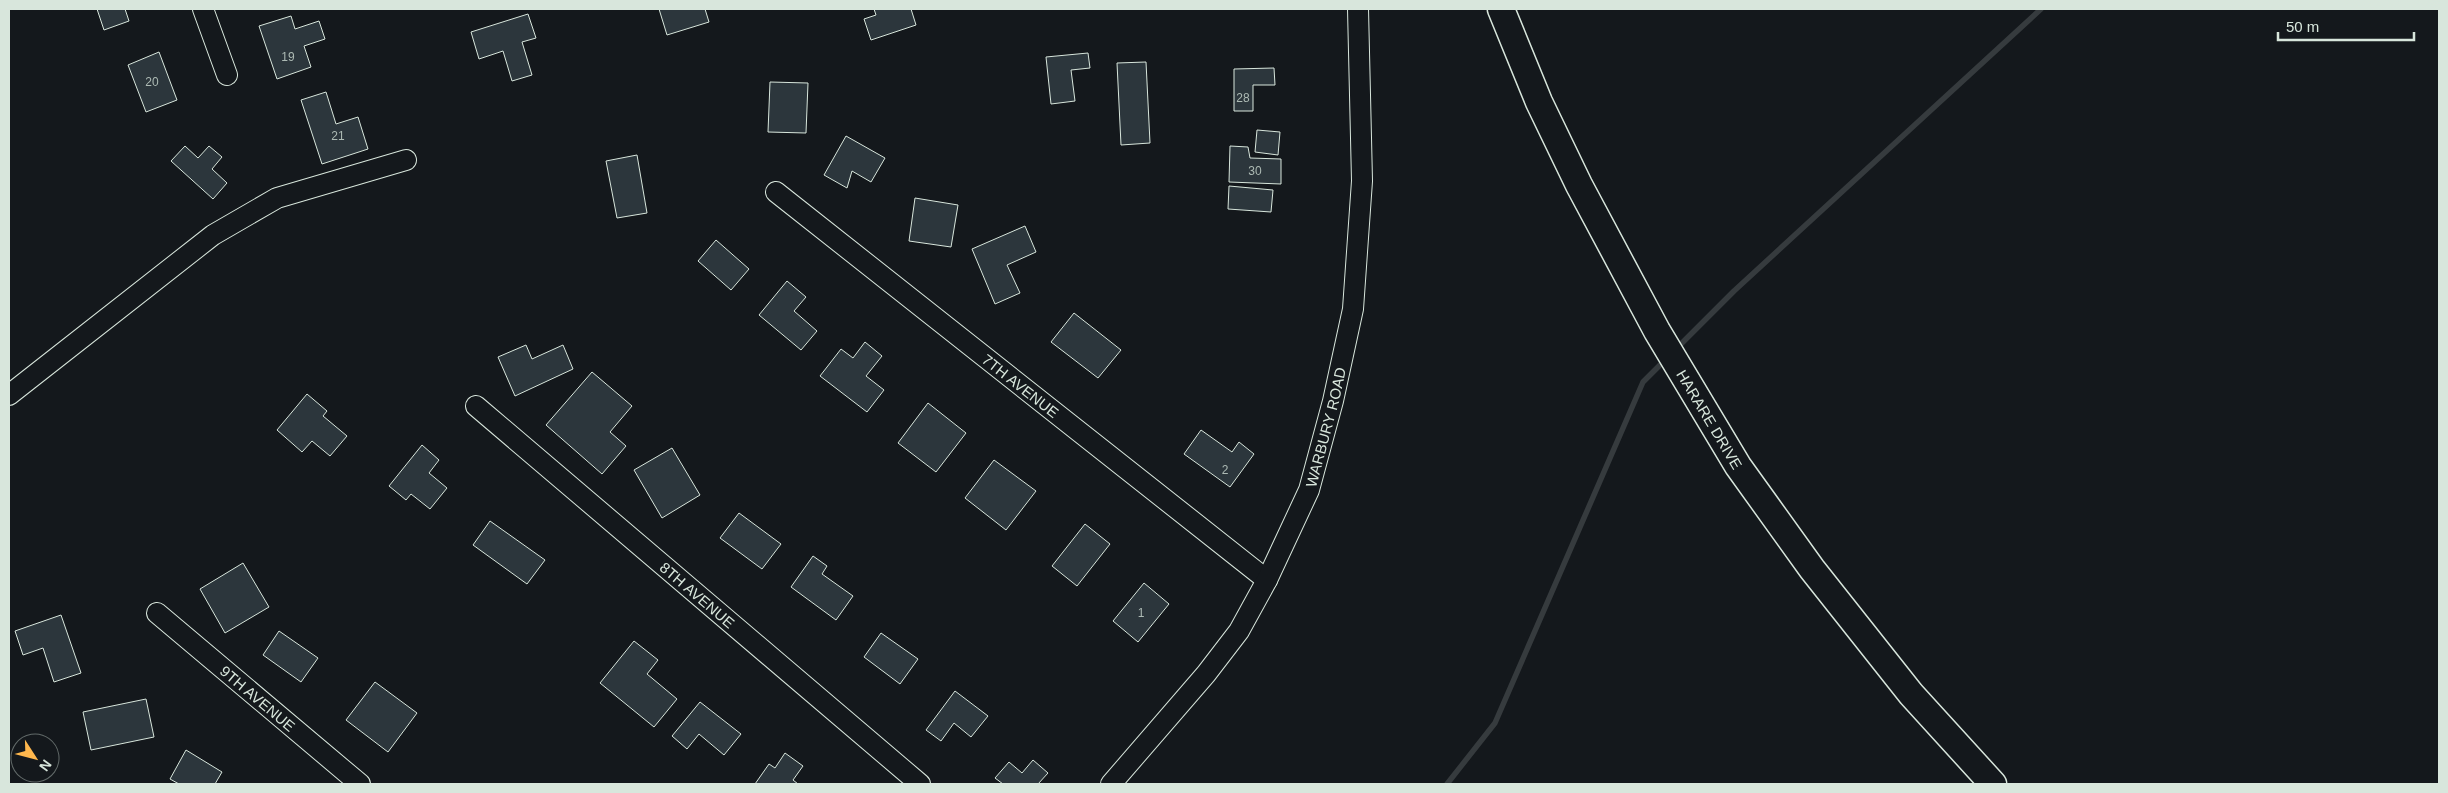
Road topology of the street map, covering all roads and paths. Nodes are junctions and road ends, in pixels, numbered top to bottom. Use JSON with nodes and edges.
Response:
{"nodes":[{"id":1,"x":203,"y":9,"type":"edge"},
{"id":2,"x":1358,"y":9,"type":"edge"},
{"id":3,"x":1501,"y":9,"type":"edge"},
{"id":4,"x":227,"y":76,"type":"dead end"},
{"id":5,"x":406,"y":160,"type":"dead end"},
{"id":6,"x":776,"y":192,"type":"dead end"},
{"id":7,"x":9,"y":395,"type":"edge"},
{"id":8,"x":476,"y":406,"type":"dead end"},
{"id":9,"x":1267,"y":580,"type":"junction"},
{"id":10,"x":157,"y":613,"type":"dead end"},
{"id":11,"x":360,"y":784,"type":"edge"},
{"id":12,"x":920,"y":784,"type":"edge"},
{"id":13,"x":1111,"y":784,"type":"edge"},
{"id":14,"x":1993,"y":784,"type":"edge"}],
"edges":[{"from":1,"to":4,"type":"street"},
{"from":2,"to":9,"type":"street","name":"WARBURY ROAD"},
{"from":3,"to":14,"type":"main road","name":"HARARE DRIVE"},
{"from":5,"to":7,"type":"street"},
{"from":6,"to":9,"type":"street","name":"7TH AVENUE"},
{"from":8,"to":12,"type":"street","name":"8TH AVENUE"},
{"from":9,"to":13,"type":"street","name":"WARBURY ROAD"},
{"from":10,"to":11,"type":"street","name":"9TH AVENUE"}]}
